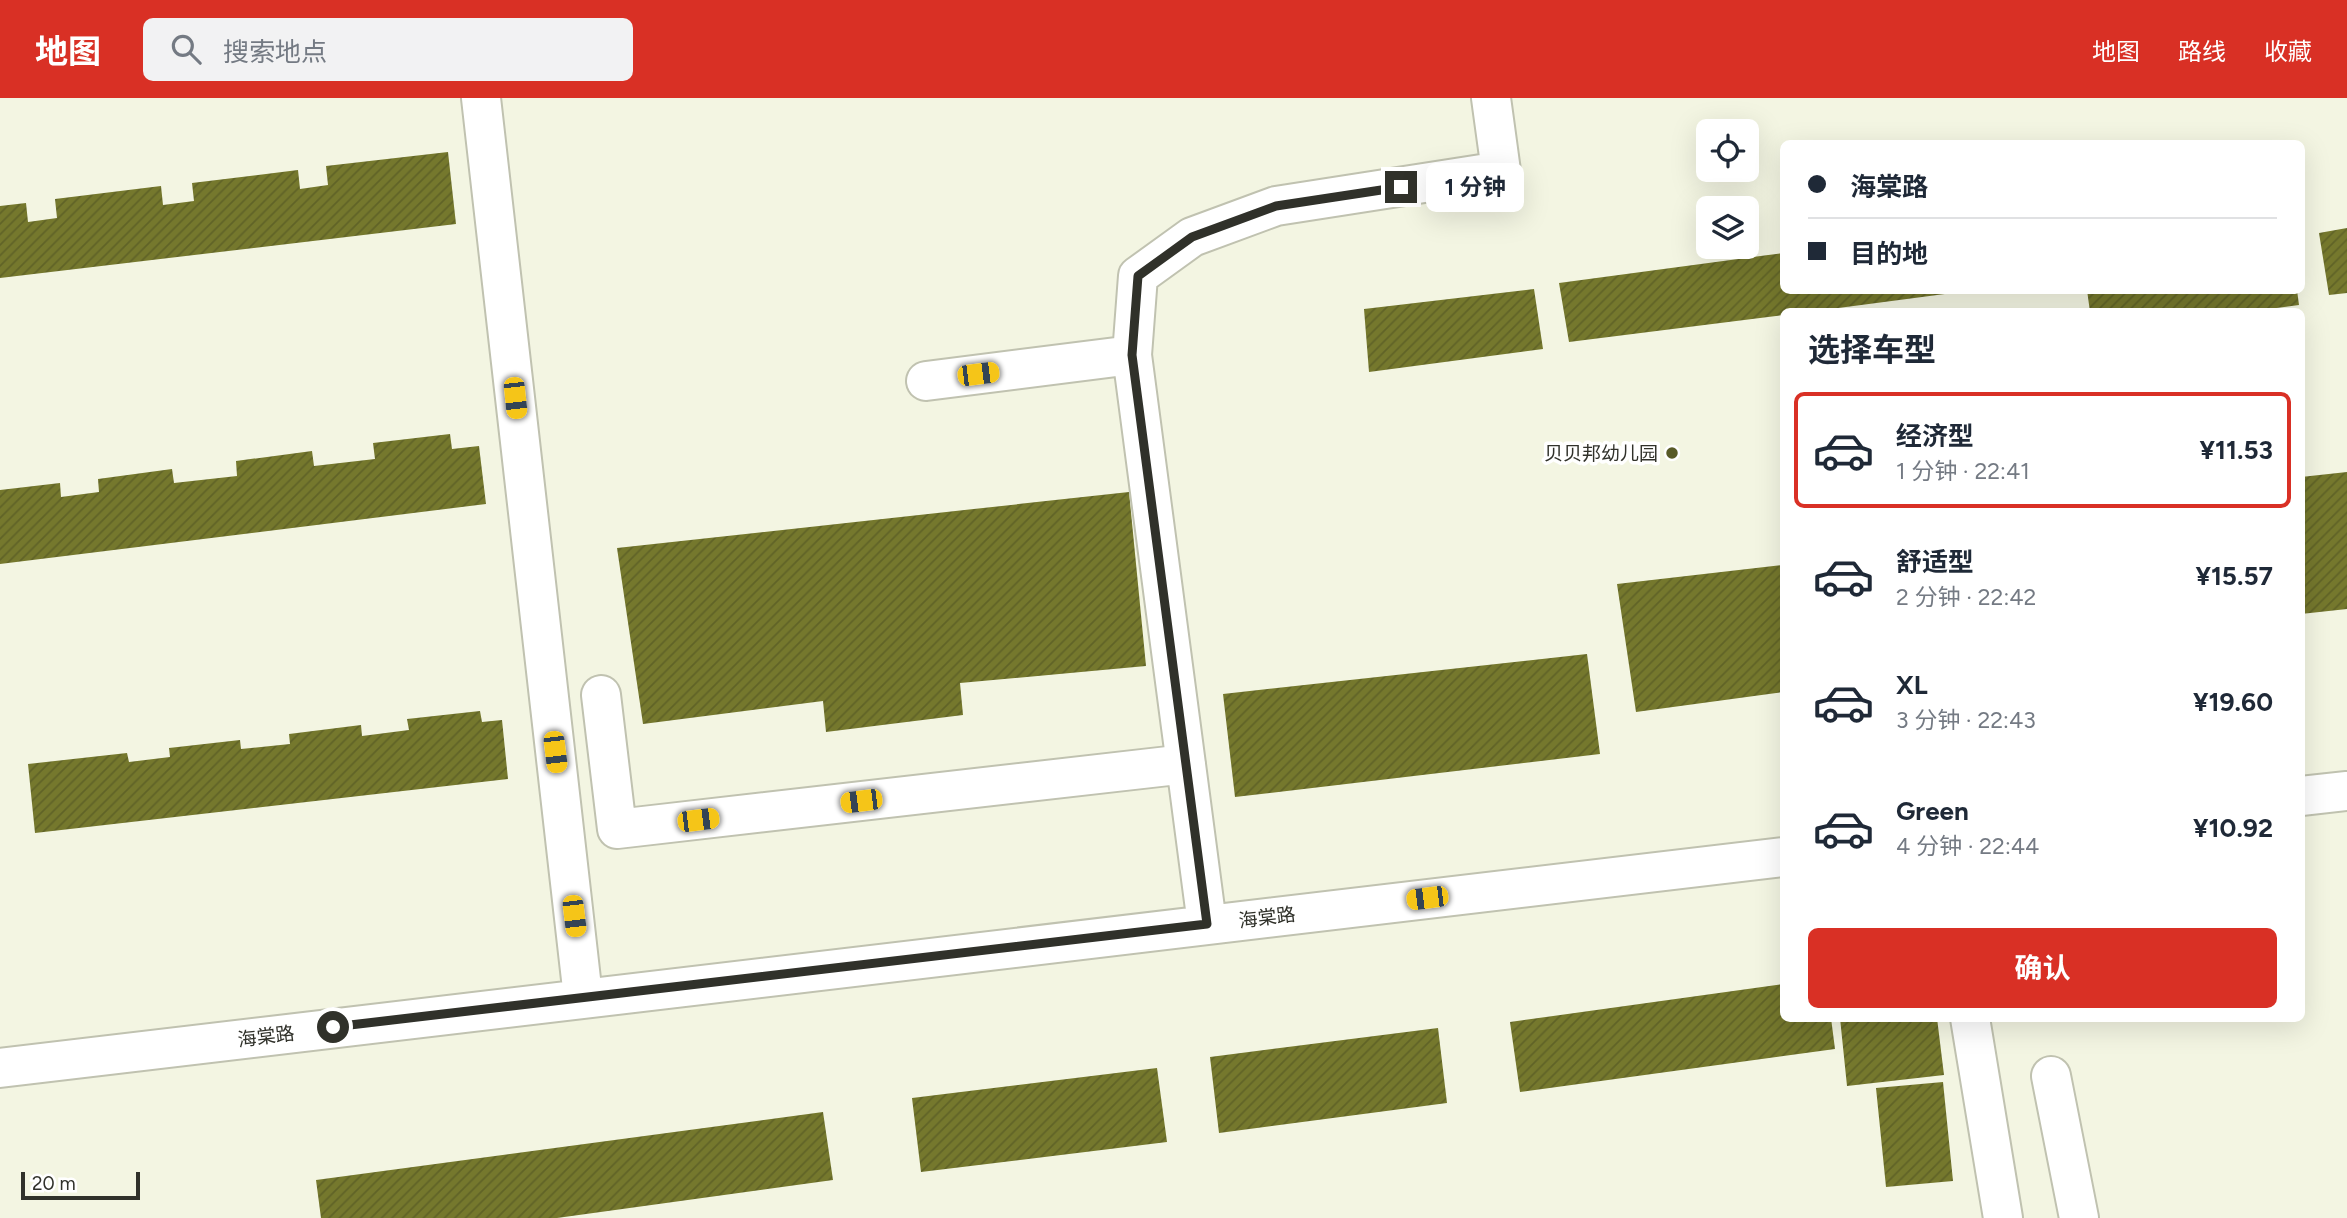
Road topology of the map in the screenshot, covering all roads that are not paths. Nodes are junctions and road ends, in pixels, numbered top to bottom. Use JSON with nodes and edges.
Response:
{"nodes":[{"id":1,"x":481,"y":98,"type":"edge"},
{"id":2,"x":1491,"y":98,"type":"edge"},
{"id":3,"x":1132,"y":355,"type":"junction"},
{"id":4,"x":926,"y":381,"type":"dead end"},
{"id":5,"x":601,"y":695,"type":"dead end"},
{"id":6,"x":1186,"y":764,"type":"junction"},
{"id":7,"x":2347,"y":791,"type":"edge"},
{"id":8,"x":2305,"y":796,"type":"edge"},
{"id":9,"x":1780,"y":857,"type":"edge"},
{"id":10,"x":1207,"y":924,"type":"junction"},
{"id":11,"x":583,"y":997,"type":"junction"},
{"id":12,"x":1971,"y":1022,"type":"edge"},
{"id":13,"x":0,"y":1068,"type":"edge"},
{"id":14,"x":2051,"y":1076,"type":"dead end"},
{"id":15,"x":2003,"y":1218,"type":"edge"},
{"id":16,"x":2079,"y":1218,"type":"edge"}],
"edges":[{"from":1,"to":11,"type":"street"},
{"from":2,"to":3,"type":"street"},
{"from":3,"to":4,"type":"street"},
{"from":3,"to":6,"type":"street"},
{"from":5,"to":6,"type":"street"},
{"from":6,"to":10,"type":"street"},
{"from":7,"to":8,"type":"street"},
{"from":9,"to":10,"type":"street","name":"海棠路"},
{"from":10,"to":11,"type":"street","name":"海棠路"},
{"from":11,"to":13,"type":"street","name":"海棠路"},
{"from":12,"to":15,"type":"street"},
{"from":14,"to":16,"type":"street"}]}
